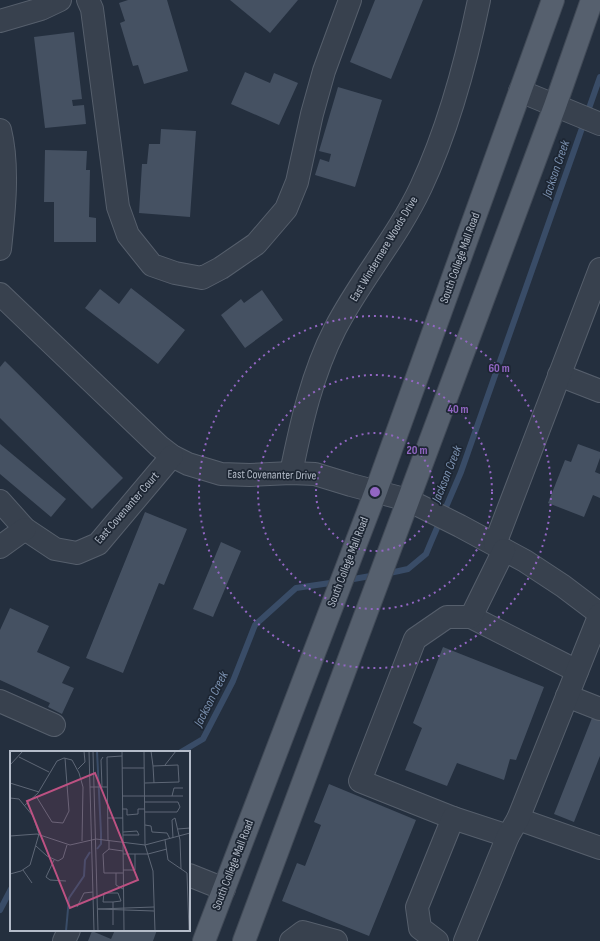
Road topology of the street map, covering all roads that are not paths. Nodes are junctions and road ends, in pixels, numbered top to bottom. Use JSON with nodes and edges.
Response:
{"nodes":[{"id":1,"x":60,"y":0,"type":"edge"},
{"id":2,"x":88,"y":0,"type":"edge"},
{"id":3,"x":350,"y":0,"type":"edge"},
{"id":4,"x":478,"y":0,"type":"edge"},
{"id":5,"x":553,"y":0,"type":"edge"},
{"id":6,"x":592,"y":0,"type":"edge"},
{"id":7,"x":0,"y":21,"type":"edge"},
{"id":8,"x":520,"y":91,"type":"junction"},
{"id":9,"x":564,"y":110,"type":"junction"},
{"id":10,"x":599,"y":124,"type":"edge"},
{"id":11,"x":0,"y":130,"type":"edge"},
{"id":12,"x":0,"y":249,"type":"edge"},
{"id":13,"x":600,"y":269,"type":"edge"},
{"id":14,"x":0,"y":294,"type":"edge"},
{"id":15,"x":559,"y":375,"type":"junction"},
{"id":16,"x":600,"y":391,"type":"edge"},
{"id":17,"x":172,"y":456,"type":"junction"},
{"id":18,"x":291,"y":473,"type":"junction"},
{"id":19,"x":376,"y":491,"type":"junction"},
{"id":20,"x":408,"y":500,"type":"junction"},
{"id":21,"x":0,"y":501,"type":"edge"},
{"id":22,"x":25,"y":529,"type":"junction"},
{"id":23,"x":0,"y":547,"type":"edge"},
{"id":24,"x":499,"y":547,"type":"junction"},
{"id":25,"x":600,"y":614,"type":"edge"},
{"id":26,"x":471,"y":617,"type":"junction"},
{"id":27,"x":577,"y":671,"type":"junction"},
{"id":28,"x":567,"y":696,"type":"junction"},
{"id":29,"x":0,"y":701,"type":"edge"},
{"id":30,"x":600,"y":709,"type":"edge"},
{"id":31,"x":54,"y":725,"type":"dead end"},
{"id":32,"x":453,"y":818,"type":"junction"},
{"id":33,"x":513,"y":827,"type":"junction"},
{"id":34,"x":600,"y":848,"type":"edge"},
{"id":35,"x":190,"y":876,"type":"edge"},
{"id":36,"x":224,"y":890,"type":"junction"},
{"id":37,"x":69,"y":931,"type":"edge"},
{"id":38,"x":64,"y":941,"type":"edge"},
{"id":39,"x":204,"y":941,"type":"edge"},
{"id":40,"x":244,"y":941,"type":"edge"},
{"id":41,"x":291,"y":941,"type":"edge"},
{"id":42,"x":336,"y":941,"type":"edge"},
{"id":43,"x":437,"y":941,"type":"edge"},
{"id":44,"x":465,"y":941,"type":"edge"}],
"edges":[{"from":1,"to":7,"type":"street"},
{"from":2,"to":3,"type":"street"},
{"from":4,"to":18,"type":"street","name":"East Windermere Woods Drive"},
{"from":5,"to":8,"type":"main road","name":"South College Mall Road"},
{"from":6,"to":9,"type":"main road"},
{"from":8,"to":9,"type":"street"},
{"from":8,"to":19,"type":"main road","name":"South College Mall Road"},
{"from":9,"to":10,"type":"street"},
{"from":9,"to":20,"type":"main road"},
{"from":11,"to":12,"type":"street"},
{"from":13,"to":15,"type":"street"},
{"from":14,"to":17,"type":"street","name":"East Covenanter Drive"},
{"from":15,"to":16,"type":"street"},
{"from":15,"to":24,"type":"street"},
{"from":17,"to":18,"type":"street","name":"East Covenanter Drive"},
{"from":17,"to":22,"type":"street","name":"East Covenanter Court"},
{"from":18,"to":19,"type":"street","name":"East Covenanter Drive"},
{"from":19,"to":20,"type":"street","name":"East Covenanter Drive"},
{"from":19,"to":36,"type":"main road","name":"South College Mall Road"},
{"from":20,"to":24,"type":"street","name":"East Covenanter Drive"},
{"from":20,"to":40,"type":"main road"},
{"from":21,"to":22,"type":"street","name":"East Covenanter Court"},
{"from":22,"to":23,"type":"street"},
{"from":24,"to":25,"type":"street","name":"East Covenanter Drive"},
{"from":24,"to":26,"type":"street"},
{"from":25,"to":27,"type":"street"},
{"from":26,"to":27,"type":"street"},
{"from":26,"to":32,"type":"street"},
{"from":27,"to":28,"type":"street"},
{"from":28,"to":30,"type":"street"},
{"from":28,"to":33,"type":"street"},
{"from":29,"to":31,"type":"street"},
{"from":32,"to":33,"type":"street"},
{"from":32,"to":43,"type":"street"},
{"from":33,"to":34,"type":"street"},
{"from":33,"to":44,"type":"street"},
{"from":35,"to":36,"type":"street"},
{"from":36,"to":39,"type":"main road","name":"South College Mall Road"},
{"from":37,"to":38,"type":"street"},
{"from":41,"to":42,"type":"street"}]}
